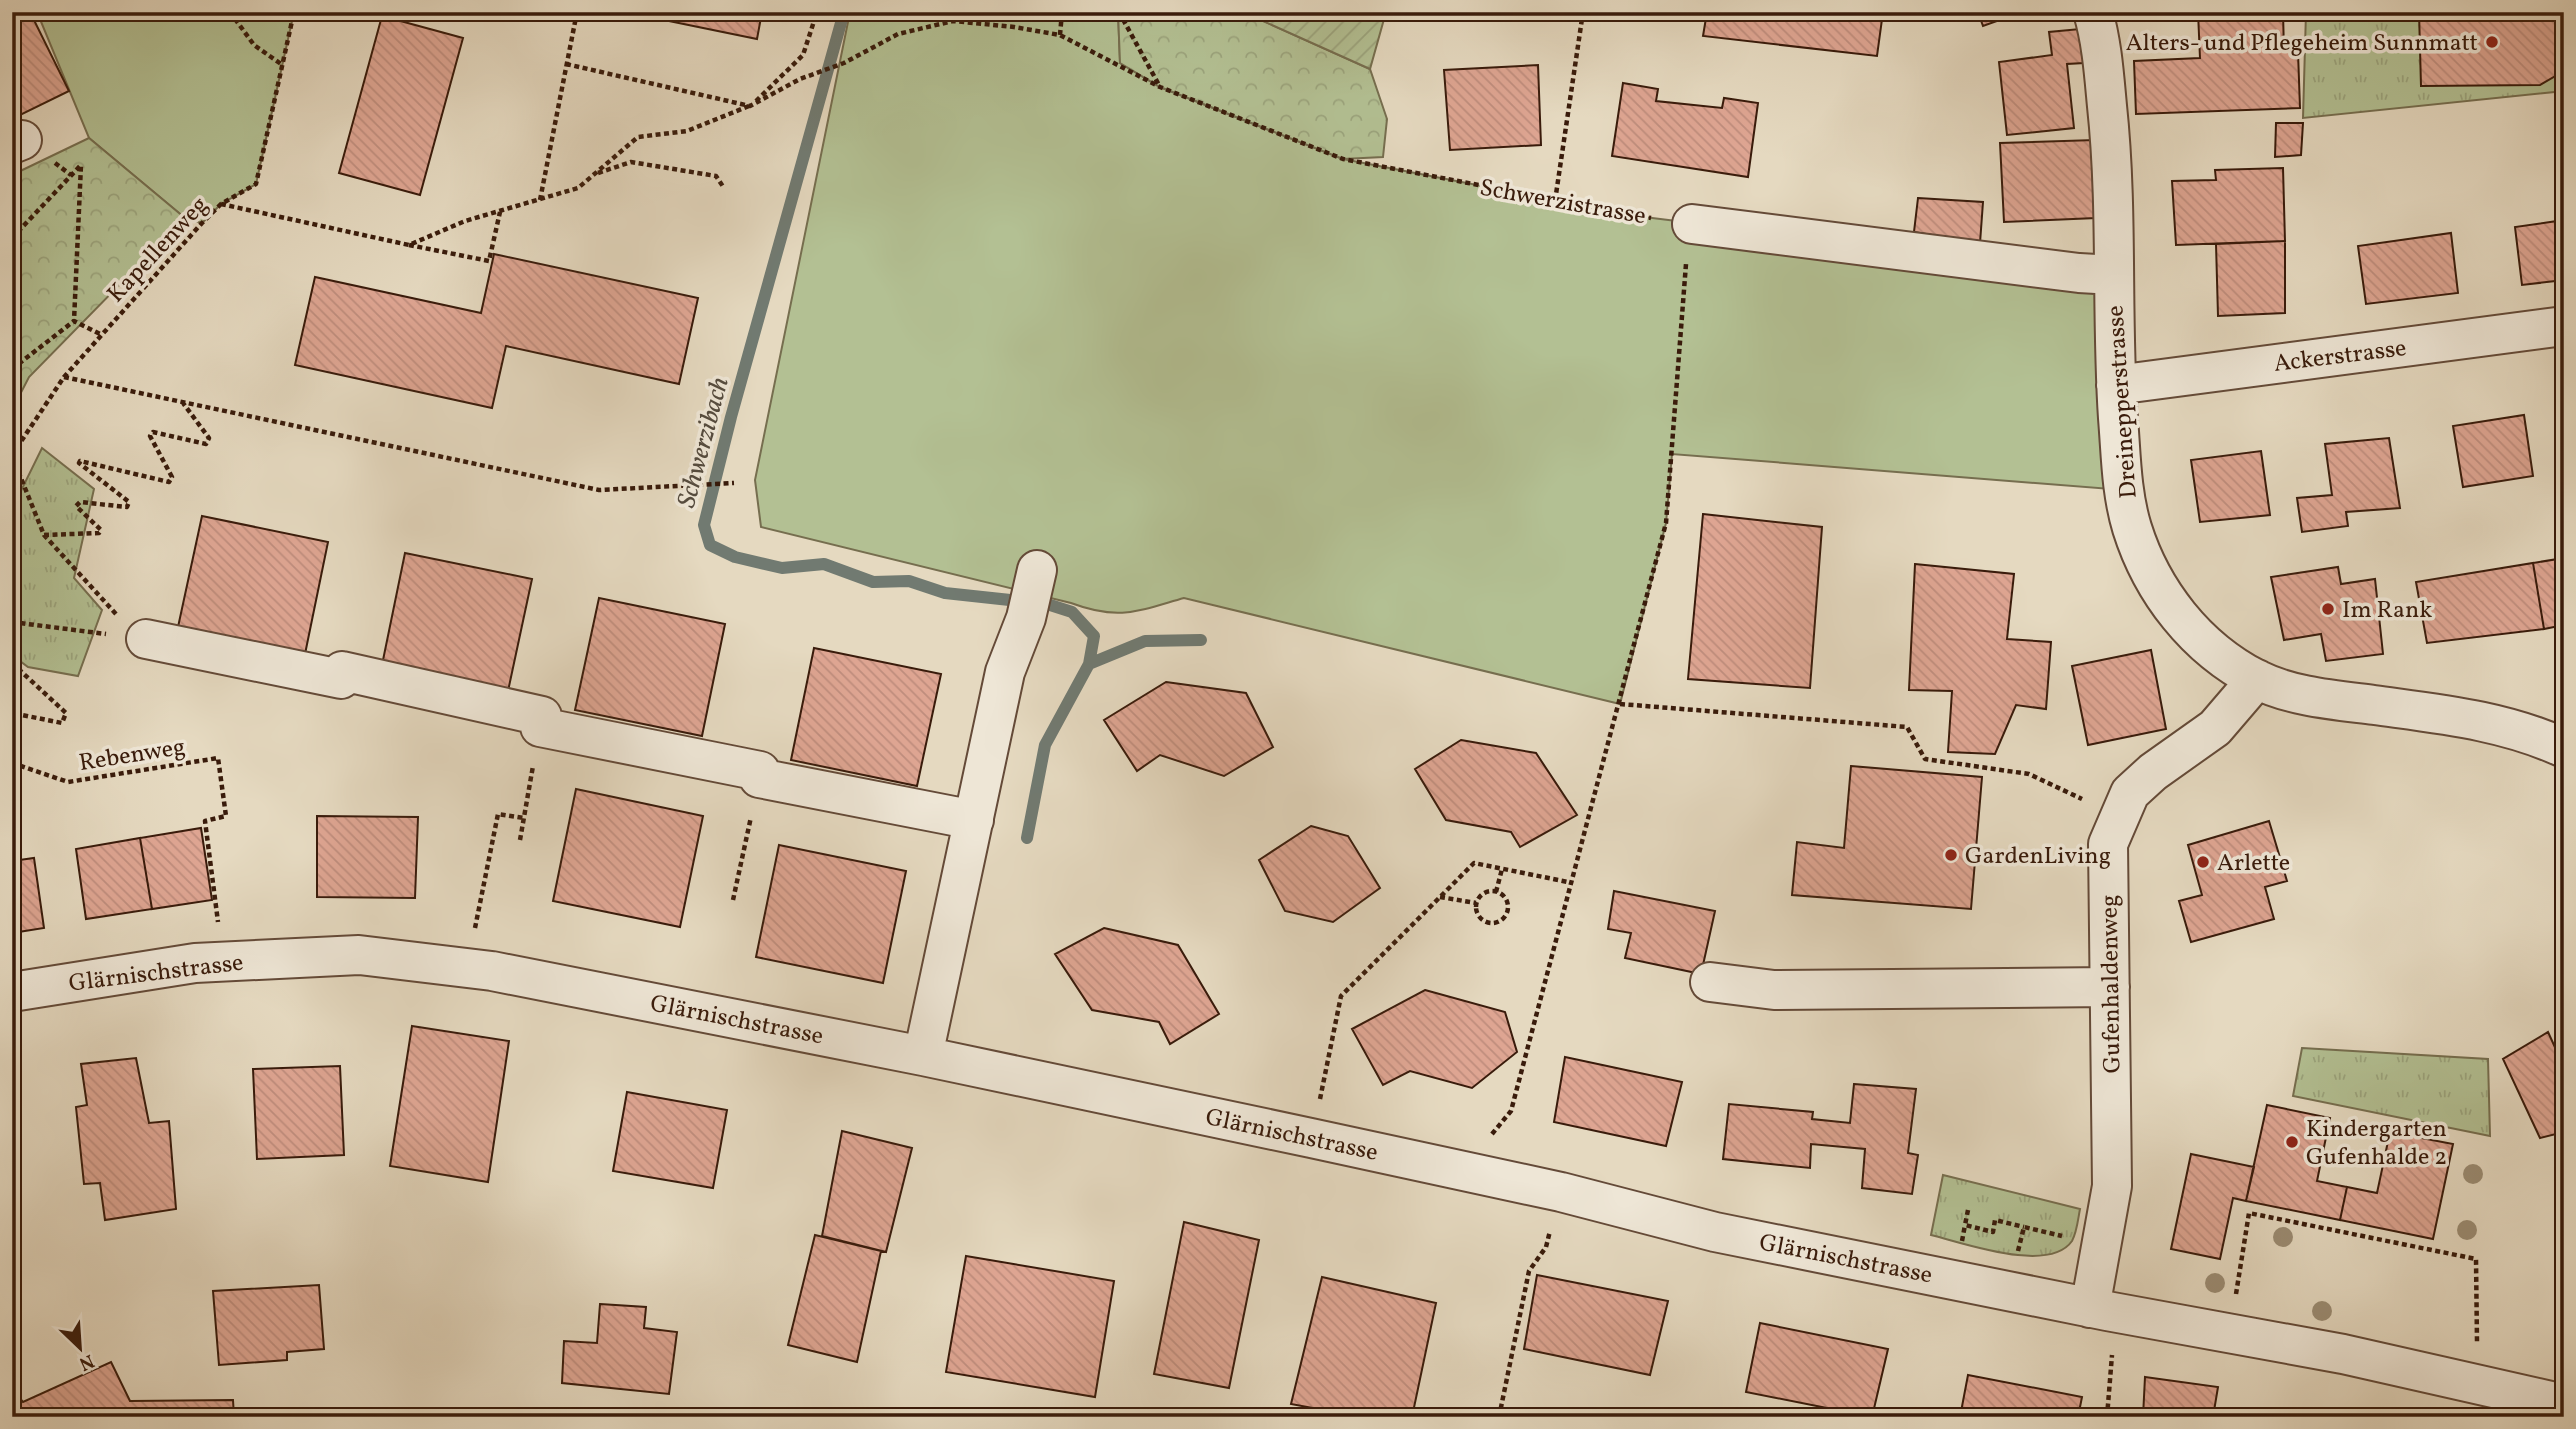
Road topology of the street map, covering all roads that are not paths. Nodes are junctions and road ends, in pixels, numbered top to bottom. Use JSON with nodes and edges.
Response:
{"nodes":[{"id":1,"x":2092,"y":12,"type":"edge"},
{"id":2,"x":1690,"y":240,"type":"road end"},
{"id":3,"x":2114,"y":275,"type":"junction"},
{"id":4,"x":2564,"y":326,"type":"edge"},
{"id":5,"x":2116,"y":385,"type":"junction"},
{"id":6,"x":1037,"y":570,"type":"dead end"},
{"id":7,"x":141,"y":638,"type":"road end"},
{"id":8,"x":2257,"y":679,"type":"junction"},
{"id":9,"x":2564,"y":748,"type":"edge"},
{"id":10,"x":974,"y":820,"type":"junction"},
{"id":11,"x":1710,"y":982,"type":"dead end"},
{"id":12,"x":2110,"y":987,"type":"junction"},
{"id":13,"x":12,"y":992,"type":"edge"},
{"id":14,"x":923,"y":1056,"type":"junction"},
{"id":15,"x":2103,"y":1310,"type":"junction"},
{"id":16,"x":2564,"y":1404,"type":"edge"}],
"edges":[{"from":1,"to":3,"type":"street","name":"Dreinepperstrasse"},
{"from":2,"to":3,"type":"street"},
{"from":3,"to":5,"type":"street","name":"Dreinepperstrasse"},
{"from":4,"to":5,"type":"street","name":"Ackerstrasse"},
{"from":5,"to":8,"type":"street","name":"Dreinepperstrasse"},
{"from":6,"to":10,"type":"street"},
{"from":7,"to":10,"type":"street"},
{"from":8,"to":9,"type":"street","name":"Dreinepperstrasse"},
{"from":8,"to":12,"type":"street","name":"Gufenhaldenweg"},
{"from":10,"to":14,"type":"street"},
{"from":11,"to":12,"type":"street"},
{"from":12,"to":15,"type":"street","name":"Gufenhaldenweg"},
{"from":13,"to":14,"type":"street","name":"Glärnischstrasse"},
{"from":14,"to":15,"type":"street","name":"Glärnischstrasse"},
{"from":15,"to":16,"type":"street","name":"Glärnischstrasse"}]}
